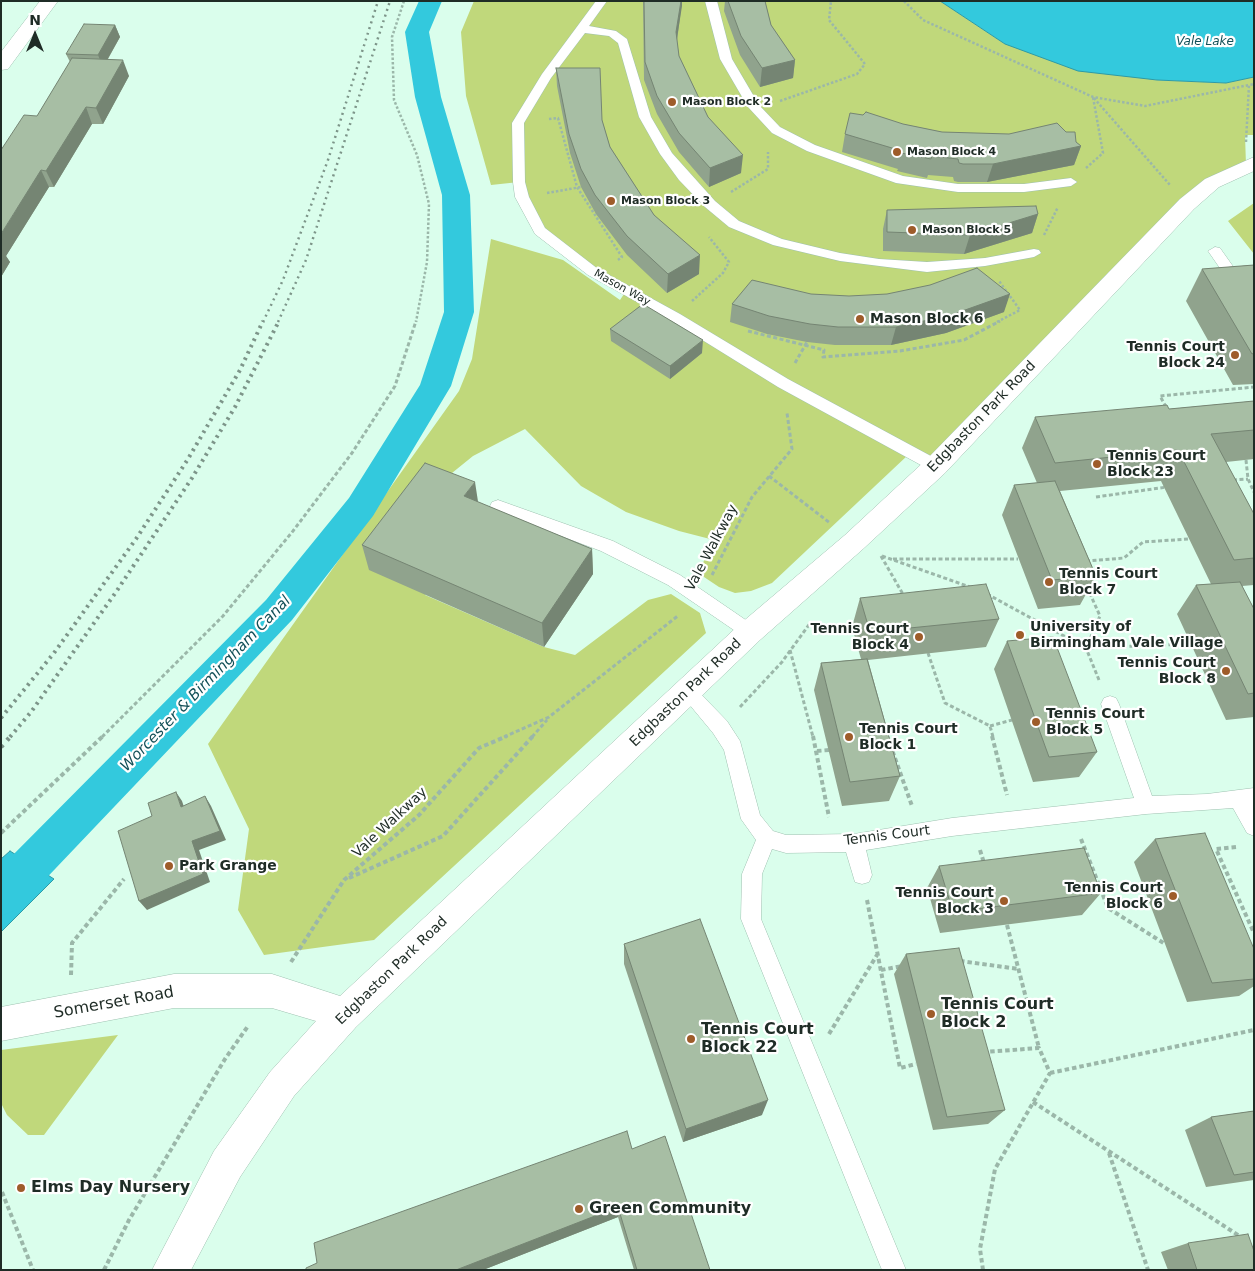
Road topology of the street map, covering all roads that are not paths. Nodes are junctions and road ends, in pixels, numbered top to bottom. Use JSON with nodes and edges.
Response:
{"nodes":[{"id":1,"x":49,"y":1,"type":"edge"},
{"id":2,"x":602,"y":1,"type":"edge"},
{"id":3,"x":711,"y":1,"type":"edge"},
{"id":4,"x":583,"y":29,"type":"junction"},
{"id":5,"x":1,"y":65,"type":"edge"},
{"id":6,"x":1250,"y":164,"type":"edge"},
{"id":7,"x":1071,"y":182,"type":"road end"},
{"id":8,"x":1215,"y":252,"type":"dead end"},
{"id":9,"x":1034,"y":253,"type":"road end"},
{"id":10,"x":1254,"y":307,"type":"edge"},
{"id":11,"x":936,"y":466,"type":"junction"},
{"id":12,"x":498,"y":506,"type":"dead end"},
{"id":13,"x":750,"y":632,"type":"junction"},
{"id":14,"x":688,"y":692,"type":"junction"},
{"id":15,"x":1110,"y":704,"type":"road end"},
{"id":16,"x":1246,"y":799,"type":"edge"},
{"id":17,"x":1146,"y":805,"type":"junction"},
{"id":18,"x":1254,"y":827,"type":"edge"},
{"id":19,"x":767,"y":838,"type":"junction"},
{"id":20,"x":854,"y":843,"type":"junction"},
{"id":21,"x":862,"y":875,"type":"road end"},
{"id":22,"x":344,"y":1015,"type":"junction"},
{"id":23,"x":1,"y":1024,"type":"edge"},
{"id":24,"x":171,"y":1270,"type":"edge"},
{"id":25,"x":894,"y":1270,"type":"edge"}],
"edges":[{"from":1,"to":5,"type":"street"},
{"from":2,"to":4,"type":"lane"},
{"from":3,"to":7,"type":"lane"},
{"from":4,"to":9,"type":"lane"},
{"from":4,"to":11,"type":"lane","name":"Mason Way"},
{"from":6,"to":11,"type":"street","name":"Edgbaston Park Road"},
{"from":8,"to":10,"type":"lane"},
{"from":11,"to":13,"type":"street","name":"Edgbaston Park Road"},
{"from":12,"to":13,"type":"lane"},
{"from":13,"to":14,"type":"street","name":"Edgbaston Park Road"},
{"from":14,"to":19,"type":"lane"},
{"from":14,"to":22,"type":"street","name":"Edgbaston Park Road"},
{"from":15,"to":17,"type":"lane"},
{"from":16,"to":17,"type":"lane","name":"Tennis Court"},
{"from":16,"to":18,"type":"lane"},
{"from":17,"to":20,"type":"lane","name":"Tennis Court"},
{"from":19,"to":20,"type":"lane","name":"Tennis Court"},
{"from":19,"to":25,"type":"lane"},
{"from":20,"to":21,"type":"lane"},
{"from":22,"to":23,"type":"street","name":"Somerset Road"},
{"from":22,"to":24,"type":"street","name":"Edgbaston Park Road"}]}
